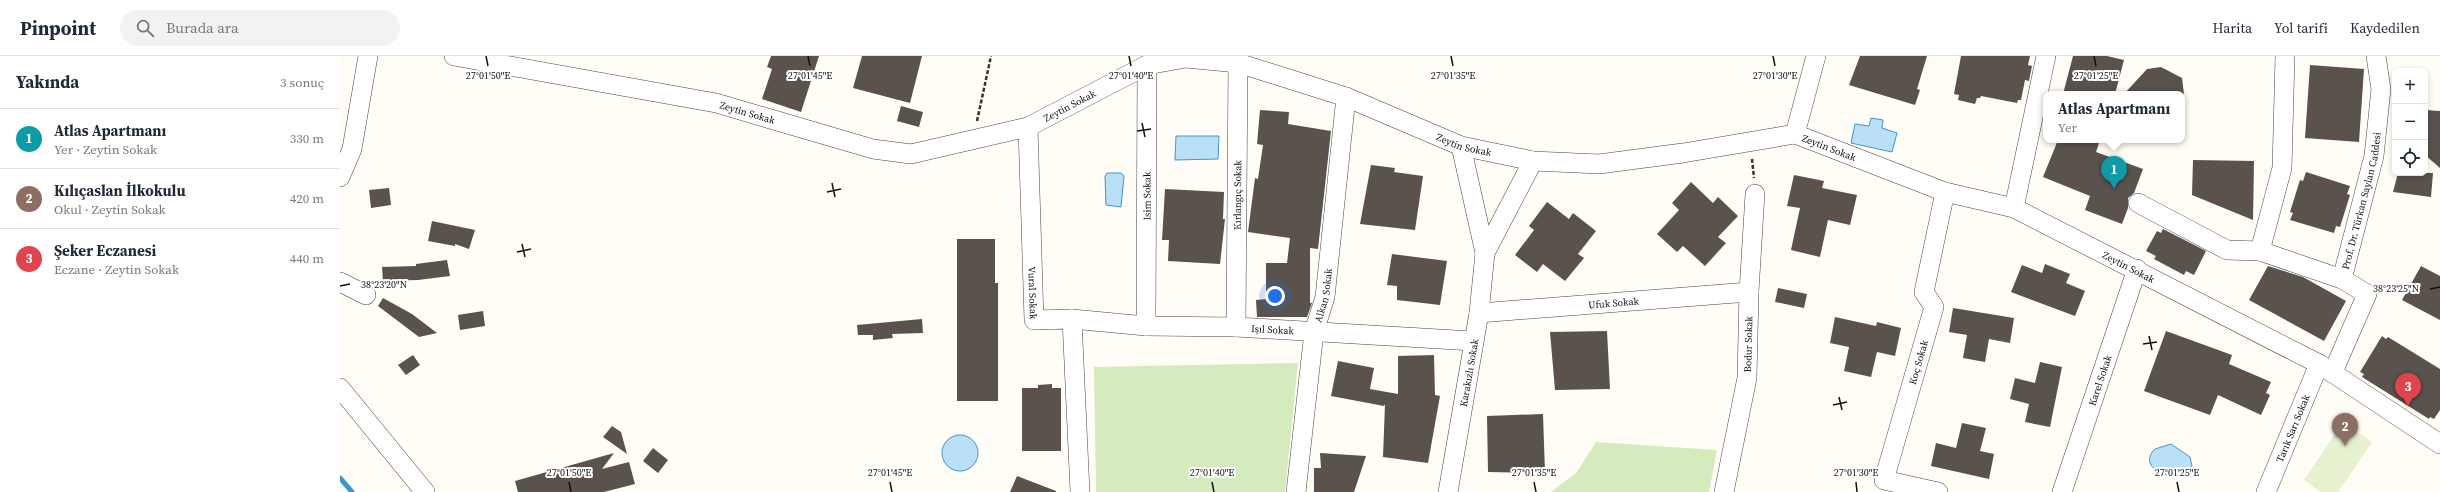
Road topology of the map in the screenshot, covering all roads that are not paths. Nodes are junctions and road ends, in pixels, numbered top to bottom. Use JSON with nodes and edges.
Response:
{"nodes":[{"id":1,"x":368,"y":56,"type":"edge"},
{"id":2,"x":454,"y":56,"type":"edge"},
{"id":3,"x":1816,"y":56,"type":"edge"},
{"id":4,"x":2046,"y":56,"type":"edge"},
{"id":5,"x":2285,"y":56,"type":"edge"},
{"id":6,"x":2376,"y":56,"type":"edge"},
{"id":7,"x":1238,"y":63,"type":"junction"},
{"id":8,"x":1147,"y":65,"type":"junction"},
{"id":9,"x":1346,"y":97,"type":"junction"},
{"id":10,"x":1028,"y":127,"type":"junction"},
{"id":11,"x":1795,"y":134,"type":"junction"},
{"id":12,"x":1461,"y":146,"type":"junction"},
{"id":13,"x":1533,"y":161,"type":"junction"},
{"id":14,"x":340,"y":177,"type":"edge"},
{"id":15,"x":1945,"y":192,"type":"junction"},
{"id":16,"x":1755,"y":194,"type":"road end"},
{"id":17,"x":2138,"y":203,"type":"dead end"},
{"id":18,"x":2014,"y":208,"type":"junction"},
{"id":19,"x":2260,"y":251,"type":"junction"},
{"id":20,"x":1485,"y":253,"type":"junction"},
{"id":21,"x":2137,"y":269,"type":"junction"},
{"id":22,"x":2342,"y":279,"type":"junction"},
{"id":23,"x":340,"y":282,"type":"edge"},
{"id":24,"x":1749,"y":292,"type":"junction"},
{"id":25,"x":366,"y":295,"type":"dead end"},
{"id":26,"x":1479,"y":313,"type":"junction"},
{"id":27,"x":1072,"y":320,"type":"junction"},
{"id":28,"x":1146,"y":326,"type":"junction"},
{"id":29,"x":1236,"y":327,"type":"junction"},
{"id":30,"x":1314,"y":332,"type":"junction"},
{"id":31,"x":1473,"y":341,"type":"junction"},
{"id":32,"x":2326,"y":368,"type":"junction"},
{"id":33,"x":340,"y":388,"type":"edge"},
{"id":34,"x":2440,"y":444,"type":"edge"},
{"id":35,"x":425,"y":492,"type":"edge"},
{"id":36,"x":1080,"y":492,"type":"edge"},
{"id":37,"x":1296,"y":492,"type":"edge"},
{"id":38,"x":1448,"y":492,"type":"edge"},
{"id":39,"x":1724,"y":492,"type":"edge"},
{"id":40,"x":1938,"y":492,"type":"edge"},
{"id":41,"x":2062,"y":492,"type":"edge"},
{"id":42,"x":2266,"y":492,"type":"edge"}],
"edges":[{"from":1,"to":14,"type":"street"},
{"from":2,"to":10,"type":"street","name":"Zeytin Sokak"},
{"from":3,"to":11,"type":"street"},
{"from":4,"to":18,"type":"street"},
{"from":5,"to":19,"type":"street"},
{"from":6,"to":22,"type":"street","name":"Prof. Dr. Türkan Saylan Caddesi"},
{"from":7,"to":8,"type":"street","name":"Zeytin Sokak"},
{"from":7,"to":9,"type":"street","name":"Zeytin Sokak"},
{"from":7,"to":29,"type":"street","name":"Kırlangıç Sokak"},
{"from":8,"to":10,"type":"street","name":"Zeytin Sokak"},
{"from":8,"to":28,"type":"street","name":"Isim Sokak"},
{"from":9,"to":12,"type":"street","name":"Zeytin Sokak"},
{"from":9,"to":30,"type":"street","name":"Alkan Sokak"},
{"from":10,"to":27,"type":"street","name":"Vural Sokak"},
{"from":11,"to":13,"type":"street","name":"Zeytin Sokak"},
{"from":11,"to":15,"type":"street","name":"Zeytin Sokak"},
{"from":12,"to":13,"type":"street","name":"Zeytin Sokak"},
{"from":12,"to":20,"type":"street","name":"Karakızlı Sokak"},
{"from":13,"to":20,"type":"street","name":"Karakızlı Sokak"},
{"from":15,"to":18,"type":"street","name":"Zeytin Sokak"},
{"from":15,"to":40,"type":"street","name":"Koç Sokak"},
{"from":16,"to":24,"type":"street","name":"Bodur Sokak"},
{"from":17,"to":19,"type":"street"},
{"from":18,"to":21,"type":"street","name":"Zeytin Sokak"},
{"from":19,"to":22,"type":"street"},
{"from":20,"to":26,"type":"street","name":"Karakızlı Sokak"},
{"from":21,"to":32,"type":"street","name":"Zeytin Sokak"},
{"from":21,"to":41,"type":"street","name":"Karel Sokak"},
{"from":22,"to":32,"type":"street","name":"Prof. Dr. Türkan Saylan Caddesi"},
{"from":23,"to":25,"type":"street"},
{"from":24,"to":26,"type":"street","name":"Ufuk Sokak"},
{"from":24,"to":39,"type":"street","name":"Bodur Sokak"},
{"from":26,"to":31,"type":"street","name":"Karakızlı Sokak"},
{"from":27,"to":28,"type":"street","name":"Işıl Sokak"},
{"from":27,"to":36,"type":"street"},
{"from":28,"to":29,"type":"street","name":"Işıl Sokak"},
{"from":29,"to":30,"type":"street","name":"Işıl Sokak"},
{"from":30,"to":31,"type":"street","name":"Işıl Sokak"},
{"from":30,"to":37,"type":"street","name":"Alkan Sokak"},
{"from":31,"to":38,"type":"street","name":"Karakızlı Sokak"},
{"from":32,"to":34,"type":"street","name":"Zeytin Sokak"},
{"from":32,"to":42,"type":"street","name":"Tarık Sarı Sokak"},
{"from":33,"to":35,"type":"street"}]}
